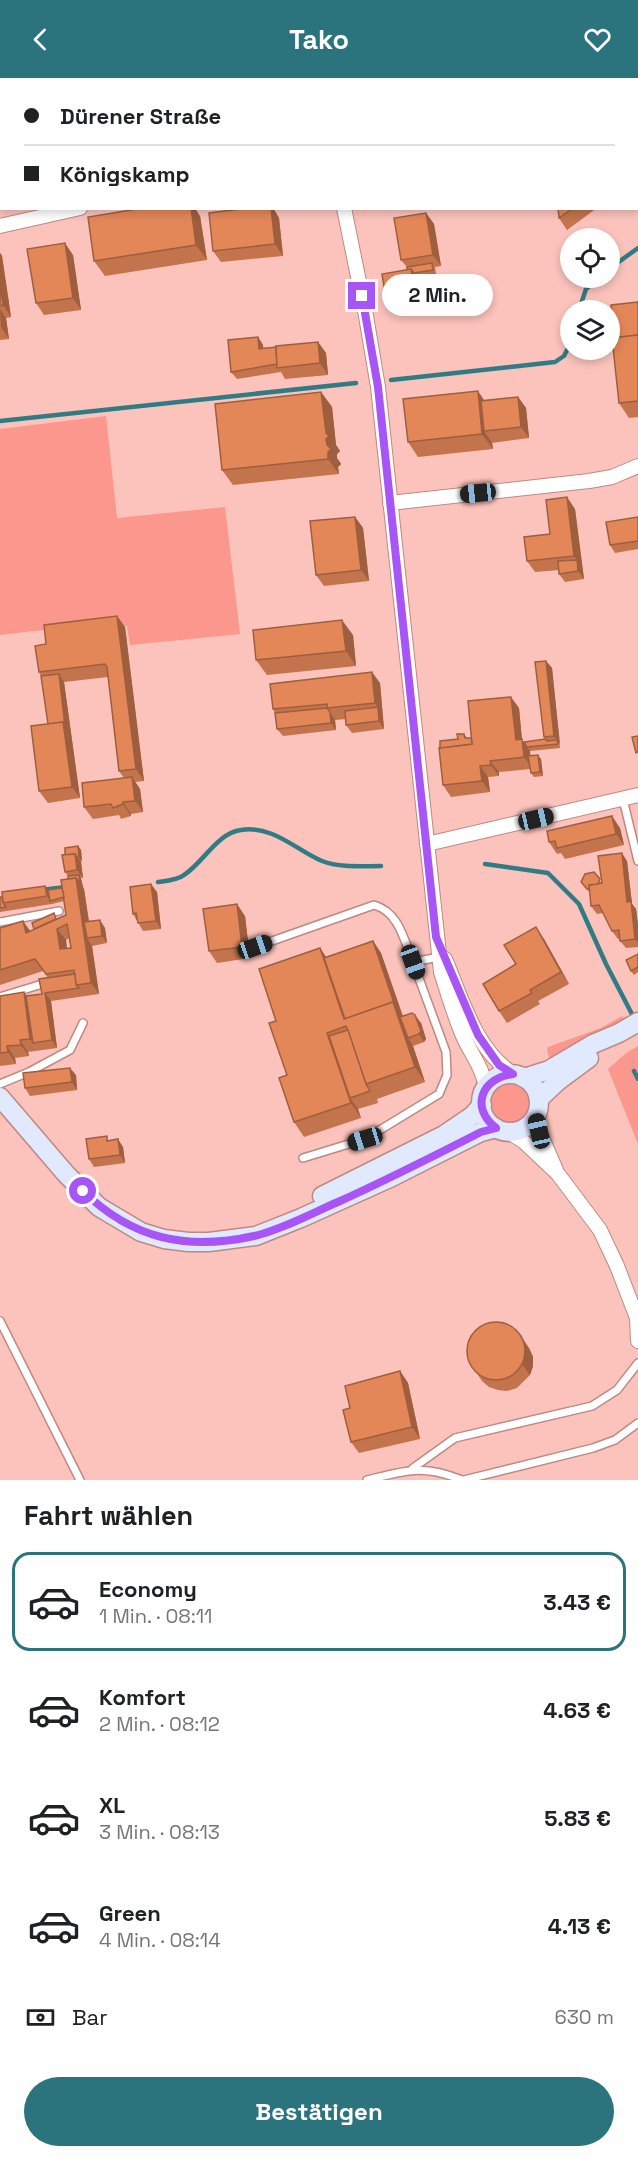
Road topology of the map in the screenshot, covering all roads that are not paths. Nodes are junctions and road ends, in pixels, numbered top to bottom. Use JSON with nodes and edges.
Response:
{"nodes":[{"id":1,"x":71,"y":210,"type":"edge"},
{"id":2,"x":344,"y":210,"type":"edge"},
{"id":3,"x":0,"y":226,"type":"edge"},
{"id":4,"x":638,"y":466,"type":"edge"},
{"id":5,"x":390,"y":503,"type":"junction"},
{"id":6,"x":638,"y":795,"type":"edge"},
{"id":7,"x":623,"y":799,"type":"junction"},
{"id":8,"x":427,"y":844,"type":"junction"},
{"id":9,"x":638,"y":861,"type":"edge"},
{"id":10,"x":59,"y":911,"type":"dead end"},
{"id":11,"x":0,"y":922,"type":"edge"},
{"id":12,"x":436,"y":937,"type":"junction"},
{"id":13,"x":255,"y":947,"type":"dead end"},
{"id":14,"x":439,"y":957,"type":"junction"},
{"id":15,"x":413,"y":962,"type":"junction"},
{"id":16,"x":39,"y":985,"type":"edge"},
{"id":17,"x":0,"y":997,"type":"edge"},
{"id":18,"x":83,"y":1023,"type":"dead end"},
{"id":19,"x":628,"y":1028,"type":"edge"},
{"id":20,"x":519,"y":1076,"type":"junction"},
{"id":21,"x":0,"y":1084,"type":"edge"},
{"id":22,"x":484,"y":1096,"type":"junction"},
{"id":23,"x":0,"y":1097,"type":"edge"},
{"id":24,"x":538,"y":1108,"type":"junction"},
{"id":25,"x":503,"y":1130,"type":"junction"},
{"id":26,"x":303,"y":1158,"type":"dead end"},
{"id":27,"x":558,"y":1174,"type":"junction"},
{"id":28,"x":225,"y":1240,"type":"junction"},
{"id":29,"x":1,"y":1323,"type":"edge"},
{"id":30,"x":638,"y":1341,"type":"edge"},
{"id":31,"x":638,"y":1363,"type":"edge"},
{"id":32,"x":638,"y":1423,"type":"edge"},
{"id":33,"x":413,"y":1468,"type":"junction"},
{"id":34,"x":80,"y":1480,"type":"edge"},
{"id":35,"x":368,"y":1480,"type":"edge"},
{"id":36,"x":463,"y":1480,"type":"edge"}],
"edges":[{"from":1,"to":3,"type":"street"},
{"from":2,"to":5,"type":"street"},
{"from":4,"to":5,"type":"street"},
{"from":5,"to":8,"type":"street"},
{"from":6,"to":7,"type":"street"},
{"from":7,"to":8,"type":"street"},
{"from":7,"to":9,"type":"lane"},
{"from":8,"to":12,"type":"street"},
{"from":10,"to":11,"type":"lane"},
{"from":12,"to":14,"type":"street"},
{"from":12,"to":20,"type":"street"},
{"from":13,"to":15,"type":"lane"},
{"from":14,"to":15,"type":"lane"},
{"from":14,"to":22,"type":"street"},
{"from":15,"to":26,"type":"lane"},
{"from":16,"to":17,"type":"lane"},
{"from":18,"to":21,"type":"lane"},
{"from":19,"to":20,"type":"main road"},
{"from":19,"to":24,"type":"main road"},
{"from":20,"to":22,"type":"main road"},
{"from":20,"to":24,"type":"main road"},
{"from":22,"to":25,"type":"main road"},
{"from":22,"to":28,"type":"main road"},
{"from":23,"to":28,"type":"main road"},
{"from":24,"to":25,"type":"main road"},
{"from":24,"to":27,"type":"street"},
{"from":25,"to":27,"type":"street"},
{"from":25,"to":28,"type":"main road"},
{"from":27,"to":30,"type":"street"},
{"from":29,"to":34,"type":"lane"},
{"from":31,"to":33,"type":"lane"},
{"from":32,"to":36,"type":"lane"},
{"from":33,"to":35,"type":"lane"},
{"from":33,"to":36,"type":"lane"}]}
